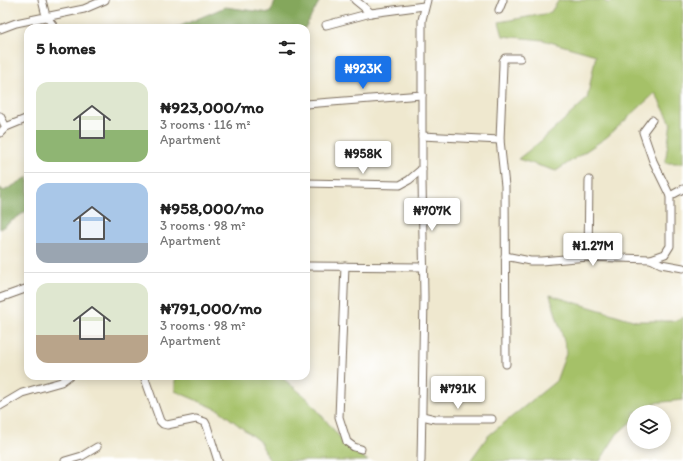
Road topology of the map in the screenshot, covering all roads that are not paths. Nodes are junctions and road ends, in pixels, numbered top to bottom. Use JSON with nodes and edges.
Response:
{"nodes":[{"id":1,"x":42,"y":0,"type":"edge"},
{"id":2,"x":105,"y":0,"type":"edge"},
{"id":3,"x":354,"y":0,"type":"edge"},
{"id":4,"x":503,"y":0,"type":"edge"},
{"id":5,"x":425,"y":3,"type":"edge"},
{"id":6,"x":499,"y":10,"type":"dead end"},
{"id":7,"x":371,"y":13,"type":"junction"},
{"id":8,"x":46,"y":16,"type":"junction"},
{"id":9,"x":52,"y":24,"type":"edge"},
{"id":10,"x":326,"y":25,"type":"dead end"},
{"id":11,"x":0,"y":30,"type":"edge"},
{"id":12,"x":520,"y":58,"type":"dead end"},
{"id":13,"x":422,"y":95,"type":"junction"},
{"id":14,"x":310,"y":104,"type":"edge"},
{"id":15,"x":0,"y":116,"type":"edge"},
{"id":16,"x":24,"y":120,"type":"edge"},
{"id":17,"x":652,"y":120,"type":"dead end"},
{"id":18,"x":6,"y":127,"type":"junction"},
{"id":19,"x":0,"y":133,"type":"edge"},
{"id":20,"x":422,"y":136,"type":"junction"},
{"id":21,"x":500,"y":140,"type":"junction"},
{"id":22,"x":422,"y":169,"type":"junction"},
{"id":23,"x":589,"y":180,"type":"dead end"},
{"id":24,"x":310,"y":183,"type":"edge"},
{"id":25,"x":683,"y":189,"type":"edge"},
{"id":26,"x":670,"y":196,"type":"junction"},
{"id":27,"x":505,"y":256,"type":"junction"},
{"id":28,"x":588,"y":257,"type":"junction"},
{"id":29,"x":652,"y":259,"type":"junction"},
{"id":30,"x":310,"y":266,"type":"edge"},
{"id":31,"x":345,"y":266,"type":"junction"},
{"id":32,"x":424,"y":267,"type":"junction"},
{"id":33,"x":683,"y":268,"type":"edge"},
{"id":34,"x":24,"y":289,"type":"edge"},
{"id":35,"x":0,"y":298,"type":"edge"},
{"id":36,"x":506,"y":364,"type":"dead end"},
{"id":37,"x":64,"y":380,"type":"edge"},
{"id":38,"x":145,"y":380,"type":"edge"},
{"id":39,"x":0,"y":406,"type":"edge"},
{"id":40,"x":422,"y":416,"type":"junction"},
{"id":41,"x":492,"y":419,"type":"dead end"},
{"id":42,"x":97,"y":447,"type":"dead end"},
{"id":43,"x":361,"y":449,"type":"dead end"},
{"id":44,"x":65,"y":461,"type":"edge"},
{"id":45,"x":218,"y":461,"type":"edge"},
{"id":46,"x":421,"y":461,"type":"edge"}],
"edges":[{"from":1,"to":8,"type":"street"},
{"from":2,"to":8,"type":"street"},
{"from":3,"to":7,"type":"street"},
{"from":4,"to":6,"type":"street"},
{"from":5,"to":7,"type":"street"},
{"from":5,"to":13,"type":"street"},
{"from":7,"to":10,"type":"street"},
{"from":8,"to":9,"type":"street"},
{"from":8,"to":11,"type":"street"},
{"from":12,"to":21,"type":"street"},
{"from":13,"to":14,"type":"street"},
{"from":13,"to":20,"type":"street"},
{"from":15,"to":18,"type":"street"},
{"from":16,"to":18,"type":"street"},
{"from":17,"to":26,"type":"street"},
{"from":18,"to":19,"type":"street"},
{"from":20,"to":21,"type":"street"},
{"from":20,"to":22,"type":"street"},
{"from":21,"to":27,"type":"street"},
{"from":22,"to":24,"type":"street"},
{"from":22,"to":32,"type":"street"},
{"from":23,"to":28,"type":"street"},
{"from":25,"to":26,"type":"street"},
{"from":26,"to":29,"type":"street"},
{"from":27,"to":28,"type":"street"},
{"from":27,"to":36,"type":"street"},
{"from":28,"to":29,"type":"street"},
{"from":29,"to":33,"type":"street"},
{"from":30,"to":31,"type":"street"},
{"from":31,"to":32,"type":"street"},
{"from":31,"to":43,"type":"street"},
{"from":32,"to":40,"type":"street"},
{"from":34,"to":35,"type":"street"},
{"from":37,"to":39,"type":"street"},
{"from":38,"to":45,"type":"street"},
{"from":40,"to":41,"type":"street"},
{"from":40,"to":46,"type":"street"},
{"from":42,"to":44,"type":"street"}]}
